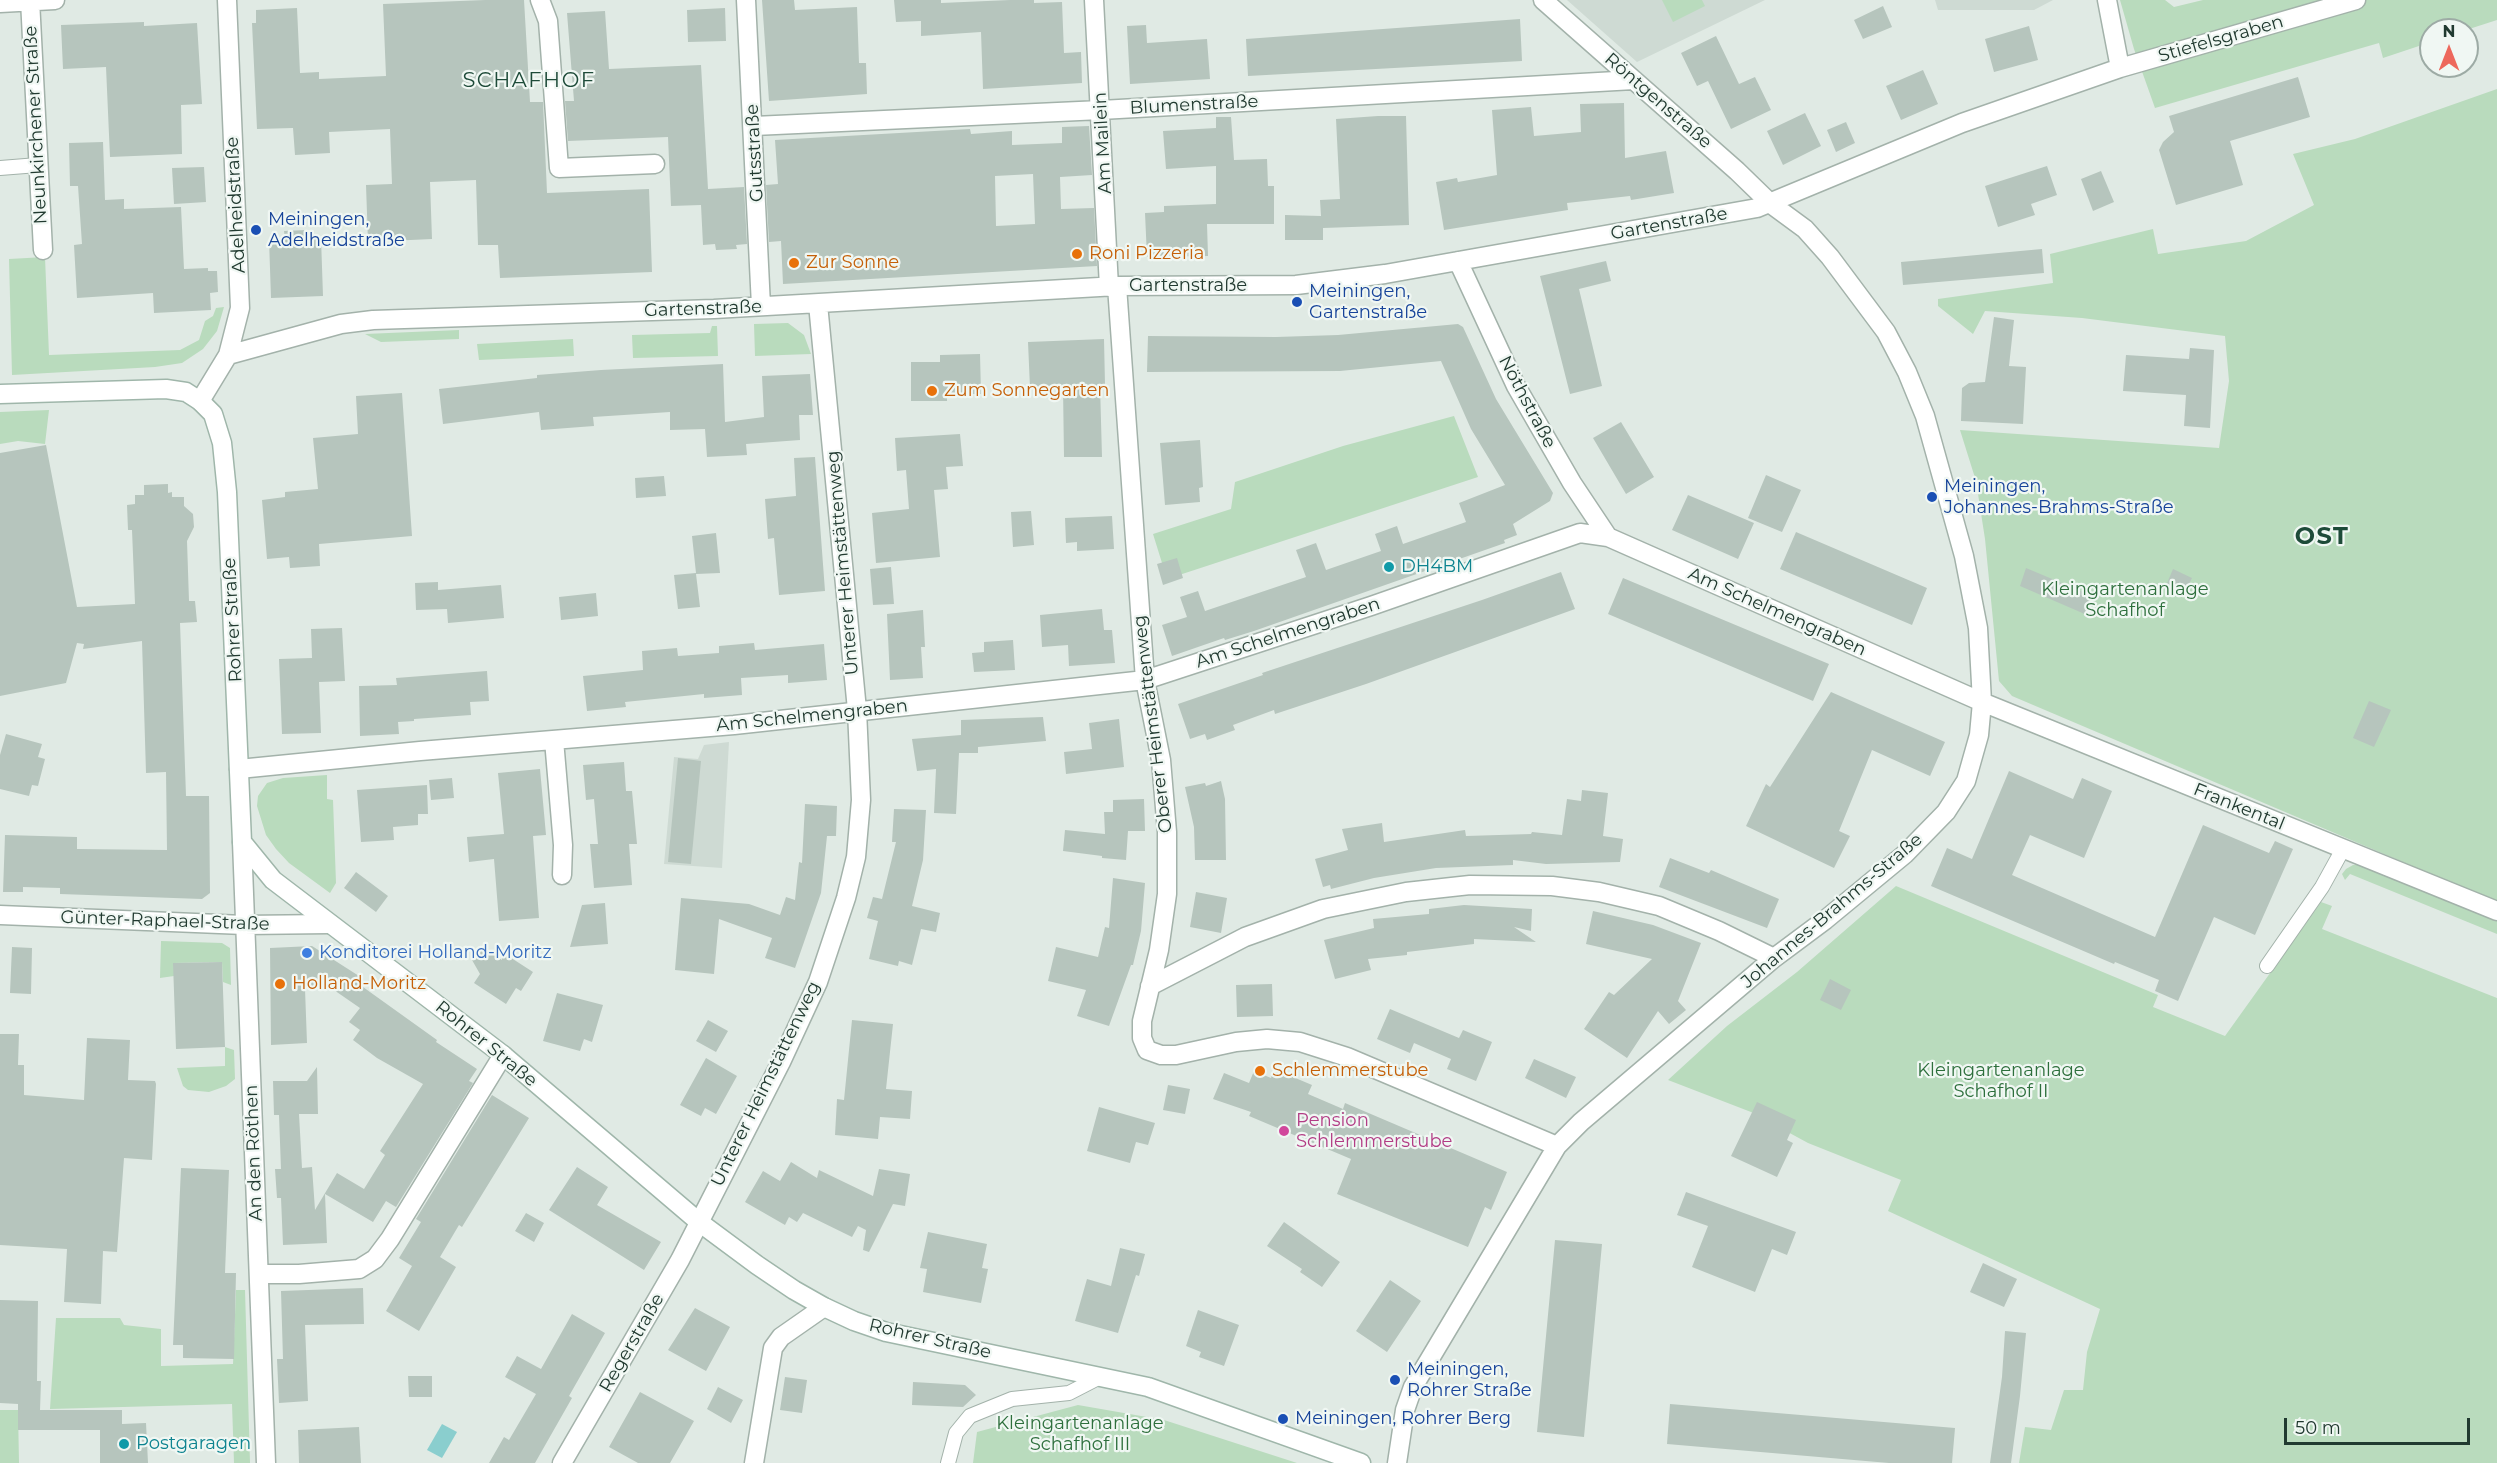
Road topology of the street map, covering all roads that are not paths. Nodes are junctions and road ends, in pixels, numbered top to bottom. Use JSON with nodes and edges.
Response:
{"nodes":[{"id":1,"x":55,"y":0,"type":"edge"},
{"id":2,"x":226,"y":0,"type":"edge"},
{"id":3,"x":540,"y":0,"type":"edge"},
{"id":4,"x":746,"y":0,"type":"edge"},
{"id":5,"x":1094,"y":0,"type":"edge"},
{"id":6,"x":1543,"y":0,"type":"edge"},
{"id":7,"x":2107,"y":0,"type":"edge"},
{"id":8,"x":2356,"y":0,"type":"edge"},
{"id":9,"x":30,"y":1,"type":"edge"},
{"id":10,"x":0,"y":3,"type":"edge"},
{"id":11,"x":2120,"y":68,"type":"junction"},
{"id":12,"x":1634,"y":80,"type":"junction"},
{"id":13,"x":1101,"y":110,"type":"junction"},
{"id":14,"x":754,"y":126,"type":"junction"},
{"id":15,"x":38,"y":165,"type":"junction"},
{"id":16,"x":655,"y":165,"type":"dead end"},
{"id":17,"x":0,"y":168,"type":"edge"},
{"id":18,"x":1771,"y":204,"type":"junction"},
{"id":19,"x":43,"y":250,"type":"dead end"},
{"id":20,"x":1458,"y":261,"type":"junction"},
{"id":21,"x":1113,"y":286,"type":"junction"},
{"id":22,"x":818,"y":304,"type":"junction"},
{"id":23,"x":761,"y":306,"type":"junction"},
{"id":24,"x":228,"y":355,"type":"junction"},
{"id":25,"x":0,"y":394,"type":"edge"},
{"id":26,"x":201,"y":400,"type":"junction"},
{"id":27,"x":1608,"y":537,"type":"junction"},
{"id":28,"x":1145,"y":680,"type":"junction"},
{"id":29,"x":1982,"y":702,"type":"junction"},
{"id":30,"x":857,"y":710,"type":"junction"},
{"id":31,"x":554,"y":740,"type":"junction"},
{"id":32,"x":239,"y":769,"type":"junction"},
{"id":33,"x":242,"y":842,"type":"junction"},
{"id":34,"x":2343,"y":849,"type":"junction"},
{"id":35,"x":562,"y":875,"type":"dead end"},
{"id":36,"x":2497,"y":911,"type":"edge"},
{"id":37,"x":0,"y":915,"type":"edge"},
{"id":38,"x":330,"y":924,"type":"junction"},
{"id":39,"x":244,"y":925,"type":"junction"},
{"id":40,"x":1774,"y":958,"type":"junction"},
{"id":41,"x":2267,"y":966,"type":"dead end"},
{"id":42,"x":1150,"y":986,"type":"junction"},
{"id":43,"x":503,"y":1055,"type":"junction"},
{"id":44,"x":1557,"y":1146,"type":"junction"},
{"id":45,"x":699,"y":1222,"type":"junction"},
{"id":46,"x":259,"y":1274,"type":"junction"},
{"id":47,"x":824,"y":1307,"type":"junction"},
{"id":48,"x":1103,"y":1376,"type":"junction"},
{"id":49,"x":266,"y":1463,"type":"edge"},
{"id":50,"x":562,"y":1463,"type":"edge"},
{"id":51,"x":754,"y":1463,"type":"edge"},
{"id":52,"x":948,"y":1463,"type":"edge"},
{"id":53,"x":1361,"y":1463,"type":"edge"},
{"id":54,"x":1397,"y":1463,"type":"edge"}],
"edges":[{"from":1,"to":9,"type":"street"},
{"from":2,"to":24,"type":"street","name":"Adelheidstraße"},
{"from":3,"to":16,"type":"street"},
{"from":4,"to":14,"type":"street","name":"Gutsstraße"},
{"from":5,"to":13,"type":"street","name":"Am Mailein"},
{"from":6,"to":12,"type":"street","name":"Röntgenstraße"},
{"from":7,"to":11,"type":"street"},
{"from":8,"to":11,"type":"street","name":"Stiefelsgraben"},
{"from":9,"to":10,"type":"street"},
{"from":9,"to":15,"type":"street","name":"Neunkirchener Straße"},
{"from":11,"to":18,"type":"street","name":"Gartenstraße"},
{"from":12,"to":13,"type":"street","name":"Blumenstraße"},
{"from":12,"to":18,"type":"street","name":"Röntgenstraße"},
{"from":13,"to":14,"type":"street","name":"Blumenstraße"},
{"from":13,"to":21,"type":"street","name":"Am Mailein"},
{"from":14,"to":23,"type":"street","name":"Gutsstraße"},
{"from":15,"to":17,"type":"lane"},
{"from":15,"to":19,"type":"street","name":"Neunkirchener Straße"},
{"from":18,"to":20,"type":"street","name":"Gartenstraße"},
{"from":18,"to":29,"type":"street","name":"Johannes-Brahms-Straße"},
{"from":20,"to":21,"type":"street","name":"Gartenstraße"},
{"from":20,"to":27,"type":"street","name":"Nöthstraße"},
{"from":21,"to":22,"type":"street","name":"Gartenstraße"},
{"from":21,"to":28,"type":"street","name":"Oberer Heimstättenweg"},
{"from":22,"to":23,"type":"street","name":"Gartenstraße"},
{"from":22,"to":30,"type":"street","name":"Unterer Heimstättenweg"},
{"from":23,"to":24,"type":"street","name":"Gartenstraße"},
{"from":24,"to":26,"type":"street","name":"Adelheidstraße"},
{"from":25,"to":26,"type":"street"},
{"from":26,"to":32,"type":"street","name":"Rohrer Straße"},
{"from":27,"to":28,"type":"street","name":"Am Schelmengraben"},
{"from":27,"to":29,"type":"street","name":"Am Schelmengraben"},
{"from":28,"to":30,"type":"street","name":"Am Schelmengraben"},
{"from":28,"to":42,"type":"street","name":"Oberer Heimstättenweg"},
{"from":29,"to":34,"type":"street","name":"Frankental"},
{"from":29,"to":40,"type":"street","name":"Johannes-Brahms-Straße"},
{"from":30,"to":31,"type":"street","name":"Am Schelmengraben"},
{"from":30,"to":45,"type":"street","name":"Unterer Heimstättenweg"},
{"from":31,"to":32,"type":"street","name":"Am Schelmengraben"},
{"from":31,"to":35,"type":"street"},
{"from":32,"to":33,"type":"street","name":"Rohrer Straße"},
{"from":33,"to":38,"type":"street","name":"Rohrer Straße"},
{"from":33,"to":39,"type":"street","name":"An den Röthen"},
{"from":34,"to":36,"type":"street","name":"Frankental"},
{"from":34,"to":41,"type":"lane"},
{"from":37,"to":39,"type":"street","name":"Günter-Raphael-Straße"},
{"from":38,"to":39,"type":"street","name":"Günter-Raphael-Straße"},
{"from":38,"to":43,"type":"street","name":"Rohrer Straße"},
{"from":39,"to":46,"type":"street","name":"An den Röthen"},
{"from":40,"to":42,"type":"street"},
{"from":40,"to":44,"type":"street","name":"Johannes-Brahms-Straße"},
{"from":42,"to":44,"type":"street","name":"Oberer Heimstättenweg"},
{"from":43,"to":45,"type":"street","name":"Rohrer Straße"},
{"from":43,"to":46,"type":"street"},
{"from":44,"to":54,"type":"street","name":"Johannes-Brahms-Straße"},
{"from":45,"to":47,"type":"street","name":"Rohrer Straße"},
{"from":45,"to":50,"type":"street","name":"Regerstraße"},
{"from":46,"to":49,"type":"street","name":"An den Röthen"},
{"from":47,"to":48,"type":"street","name":"Rohrer Straße"},
{"from":47,"to":51,"type":"street"},
{"from":48,"to":52,"type":"lane"},
{"from":48,"to":53,"type":"street","name":"Rohrer Straße"}]}
